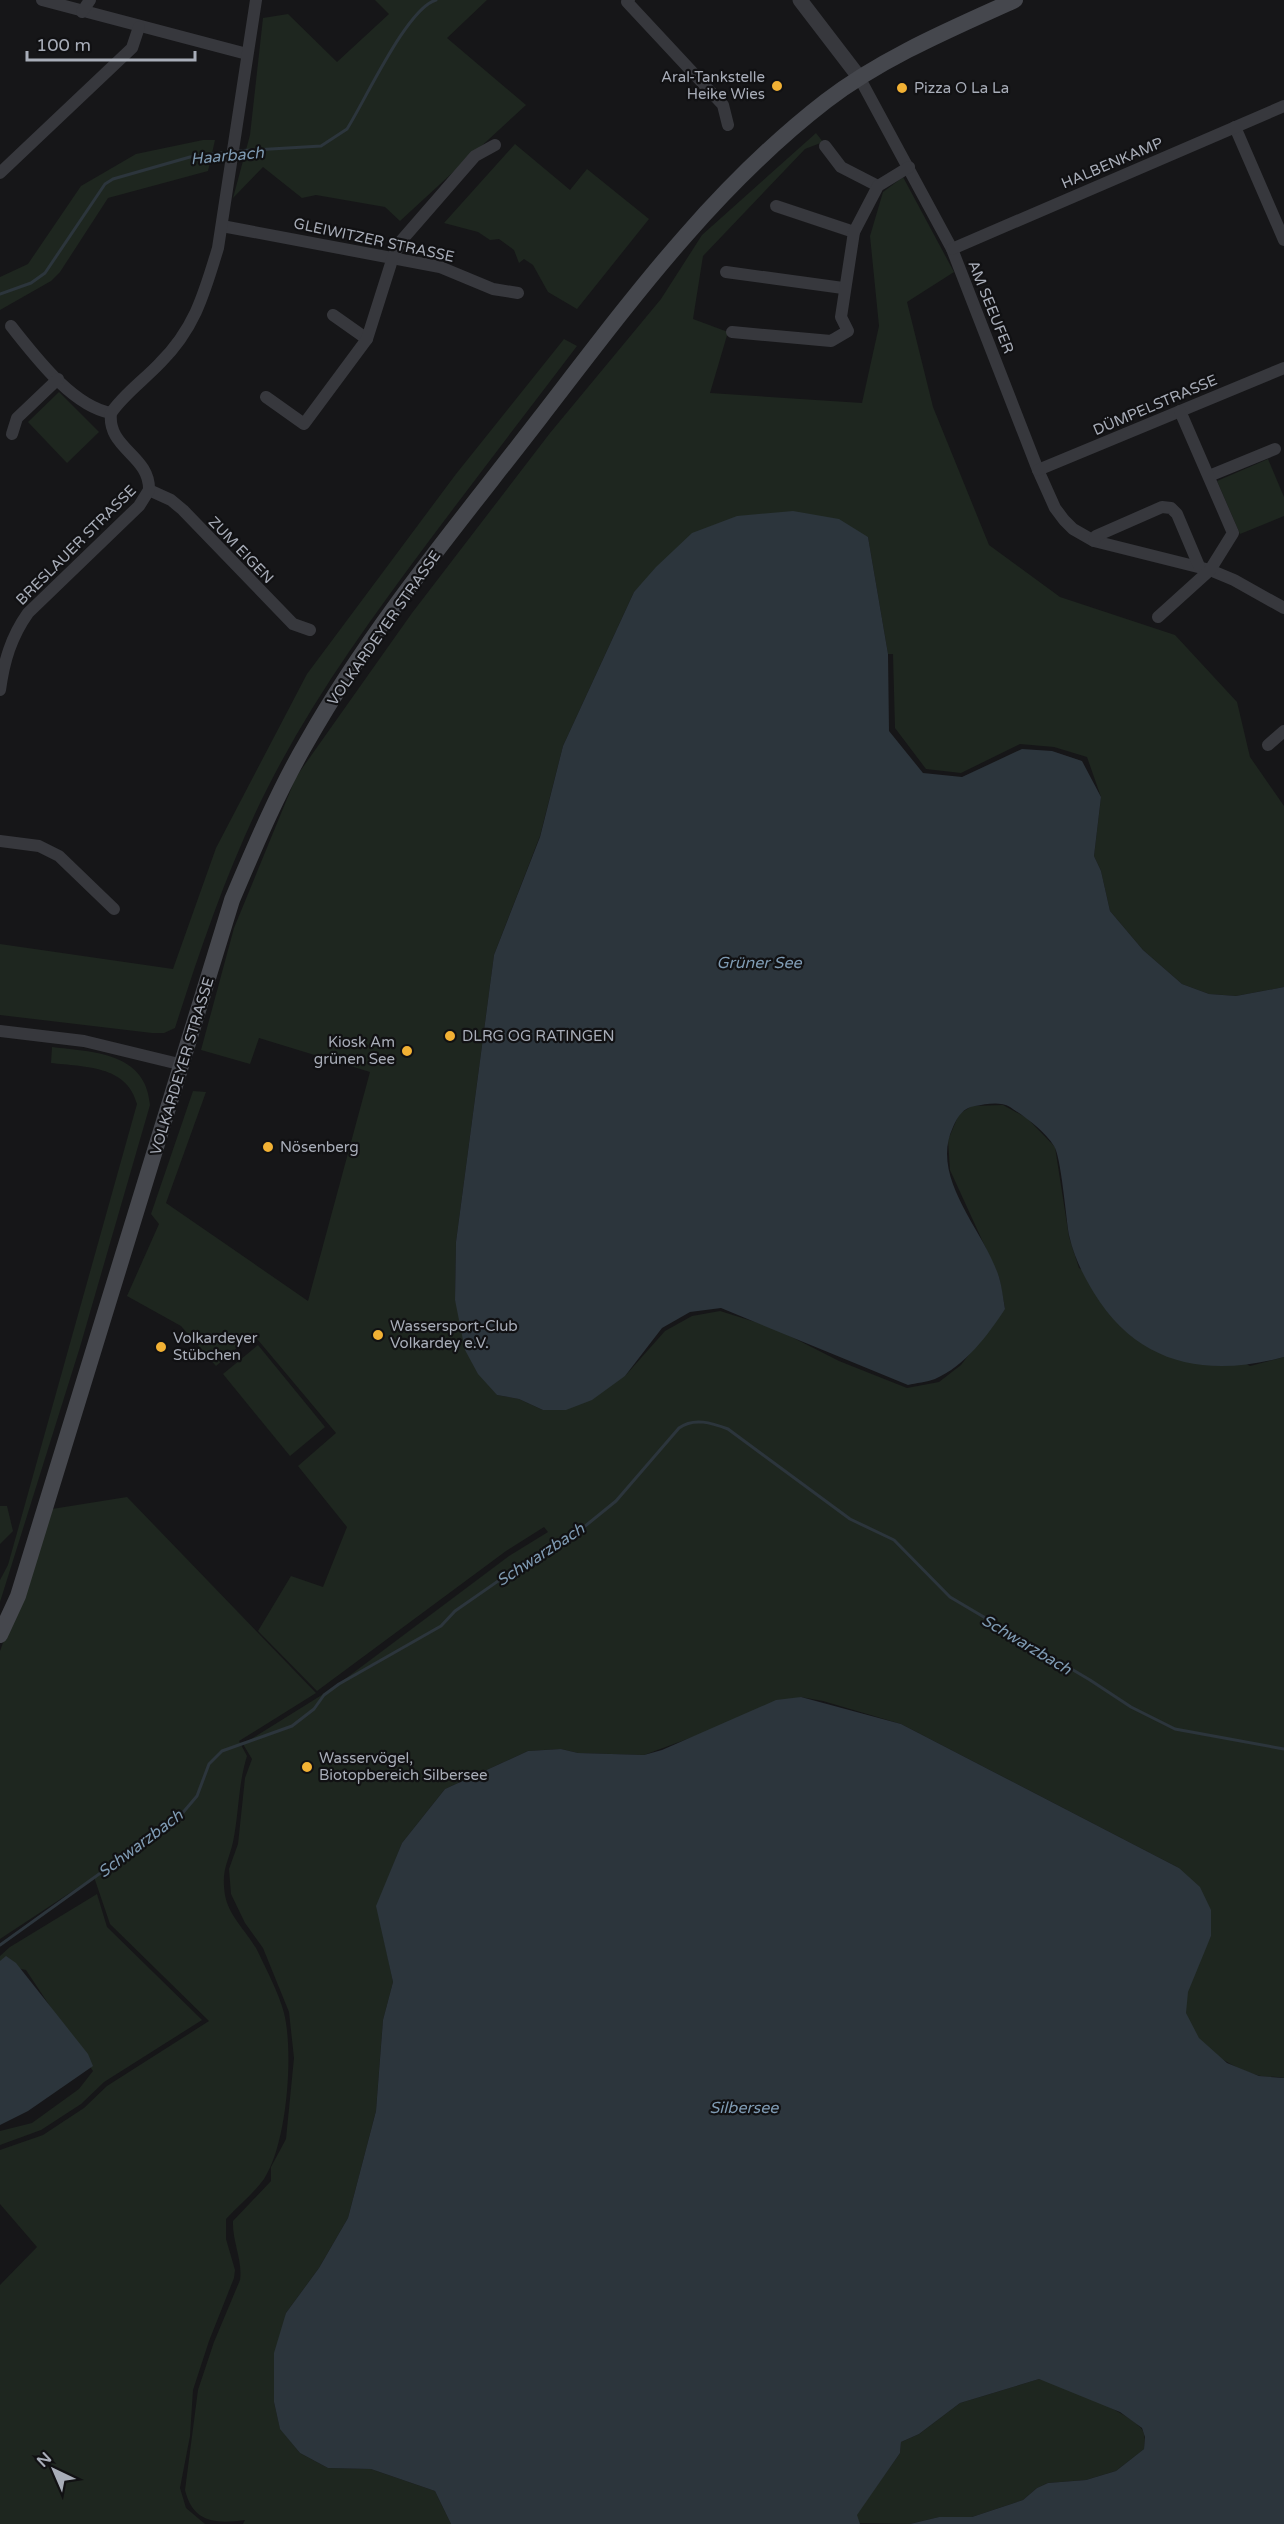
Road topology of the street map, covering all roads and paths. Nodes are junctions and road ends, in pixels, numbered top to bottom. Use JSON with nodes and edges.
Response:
{"nodes":[{"id":1,"x":42,"y":0,"type":"edge"},
{"id":2,"x":90,"y":0,"type":"edge"},
{"id":3,"x":256,"y":0,"type":"edge"},
{"id":4,"x":800,"y":0,"type":"edge"},
{"id":5,"x":1014,"y":0,"type":"edge"},
{"id":6,"x":626,"y":1,"type":"edge"},
{"id":7,"x":82,"y":12,"type":"junction"},
{"id":8,"x":139,"y":27,"type":"junction"},
{"id":9,"x":247,"y":54,"type":"junction"},
{"id":10,"x":859,"y":77,"type":"junction"},
{"id":11,"x":1284,"y":106,"type":"edge"},
{"id":12,"x":728,"y":125,"type":"dead end"},
{"id":13,"x":1235,"y":127,"type":"junction"},
{"id":14,"x":495,"y":145,"type":"dead end"},
{"id":15,"x":825,"y":146,"type":"dead end"},
{"id":16,"x":909,"y":167,"type":"junction"},
{"id":17,"x":0,"y":173,"type":"edge"},
{"id":18,"x":878,"y":186,"type":"junction"},
{"id":19,"x":776,"y":206,"type":"dead end"},
{"id":20,"x":222,"y":226,"type":"junction"},
{"id":21,"x":854,"y":232,"type":"junction"},
{"id":22,"x":1284,"y":240,"type":"edge"},
{"id":23,"x":952,"y":249,"type":"junction"},
{"id":24,"x":393,"y":257,"type":"junction"},
{"id":25,"x":726,"y":272,"type":"dead end"},
{"id":26,"x":843,"y":288,"type":"junction"},
{"id":27,"x":518,"y":294,"type":"dead end"},
{"id":28,"x":333,"y":315,"type":"dead end"},
{"id":29,"x":11,"y":326,"type":"dead end"},
{"id":30,"x":732,"y":332,"type":"dead end"},
{"id":31,"x":367,"y":339,"type":"junction"},
{"id":32,"x":1284,"y":368,"type":"edge"},
{"id":33,"x":58,"y":379,"type":"junction"},
{"id":34,"x":266,"y":397,"type":"dead end"},
{"id":35,"x":1180,"y":411,"type":"junction"},
{"id":36,"x":111,"y":413,"type":"junction"},
{"id":37,"x":12,"y":434,"type":"dead end"},
{"id":38,"x":1275,"y":449,"type":"dead end"},
{"id":39,"x":1038,"y":470,"type":"junction"},
{"id":40,"x":1209,"y":476,"type":"junction"},
{"id":41,"x":149,"y":490,"type":"junction"},
{"id":42,"x":1094,"y":540,"type":"junction"},
{"id":43,"x":1204,"y":568,"type":"junction"},
{"id":44,"x":1284,"y":608,"type":"edge"},
{"id":45,"x":1158,"y":617,"type":"dead end"},
{"id":46,"x":310,"y":630,"type":"dead end"},
{"id":47,"x":2,"y":665,"type":"edge"},
{"id":48,"x":0,"y":690,"type":"edge"},
{"id":49,"x":1284,"y":731,"type":"edge"},
{"id":50,"x":1268,"y":745,"type":"dead end"},
{"id":51,"x":0,"y":841,"type":"edge"},
{"id":52,"x":114,"y":909,"type":"dead end"},
{"id":53,"x":0,"y":1031,"type":"edge"},
{"id":54,"x":183,"y":1065,"type":"junction"},
{"id":55,"x":0,"y":1635,"type":"edge"}],
"edges":[{"from":1,"to":7,"type":"street"},
{"from":2,"to":7,"type":"street"},
{"from":3,"to":9,"type":"street"},
{"from":4,"to":10,"type":"street"},
{"from":5,"to":10,"type":"main road","name":"VOLKARDEYER STRASSE"},
{"from":6,"to":12,"type":"street"},
{"from":7,"to":8,"type":"street"},
{"from":8,"to":9,"type":"street"},
{"from":8,"to":17,"type":"street"},
{"from":9,"to":20,"type":"street"},
{"from":10,"to":16,"type":"street","name":"AM SEEUFER"},
{"from":10,"to":54,"type":"main road","name":"VOLKARDEYER STRASSE"},
{"from":11,"to":13,"type":"street","name":"HALBENKAMP"},
{"from":13,"to":22,"type":"street"},
{"from":13,"to":23,"type":"street","name":"HALBENKAMP"},
{"from":14,"to":24,"type":"street"},
{"from":15,"to":18,"type":"street"},
{"from":16,"to":18,"type":"street"},
{"from":16,"to":23,"type":"street","name":"AM SEEUFER"},
{"from":18,"to":21,"type":"street"},
{"from":19,"to":21,"type":"street"},
{"from":20,"to":24,"type":"street","name":"GLEIWITZER STRASSE"},
{"from":20,"to":36,"type":"street"},
{"from":21,"to":26,"type":"street"},
{"from":23,"to":39,"type":"street","name":"AM SEEUFER"},
{"from":24,"to":27,"type":"street","name":"GLEIWITZER STRASSE"},
{"from":24,"to":31,"type":"street"},
{"from":25,"to":26,"type":"street"},
{"from":26,"to":30,"type":"street"},
{"from":28,"to":31,"type":"street"},
{"from":29,"to":33,"type":"street"},
{"from":31,"to":34,"type":"street"},
{"from":32,"to":35,"type":"street","name":"DÜMPELSTRASSE"},
{"from":33,"to":36,"type":"street"},
{"from":33,"to":37,"type":"street"},
{"from":35,"to":39,"type":"street","name":"DÜMPELSTRASSE"},
{"from":35,"to":40,"type":"street"},
{"from":36,"to":41,"type":"street","name":"BRESLAUER STRASSE"},
{"from":38,"to":40,"type":"street"},
{"from":39,"to":42,"type":"street","name":"AM SEEUFER"},
{"from":40,"to":43,"type":"street"},
{"from":41,"to":46,"type":"street","name":"ZUM EIGEN"},
{"from":41,"to":47,"type":"street","name":"BRESLAUER STRASSE"},
{"from":42,"to":43,"type":"street","name":"AM SEEUFER"},
{"from":42,"to":43,"type":"street"},
{"from":43,"to":44,"type":"street","name":"AM SEEUFER"},
{"from":43,"to":45,"type":"street"},
{"from":47,"to":48,"type":"street","name":"BRESLAUER STRASSE"},
{"from":49,"to":50,"type":"street"},
{"from":51,"to":52,"type":"street"},
{"from":53,"to":54,"type":"street"},
{"from":54,"to":55,"type":"main road","name":"VOLKARDEYER STRASSE"}]}
